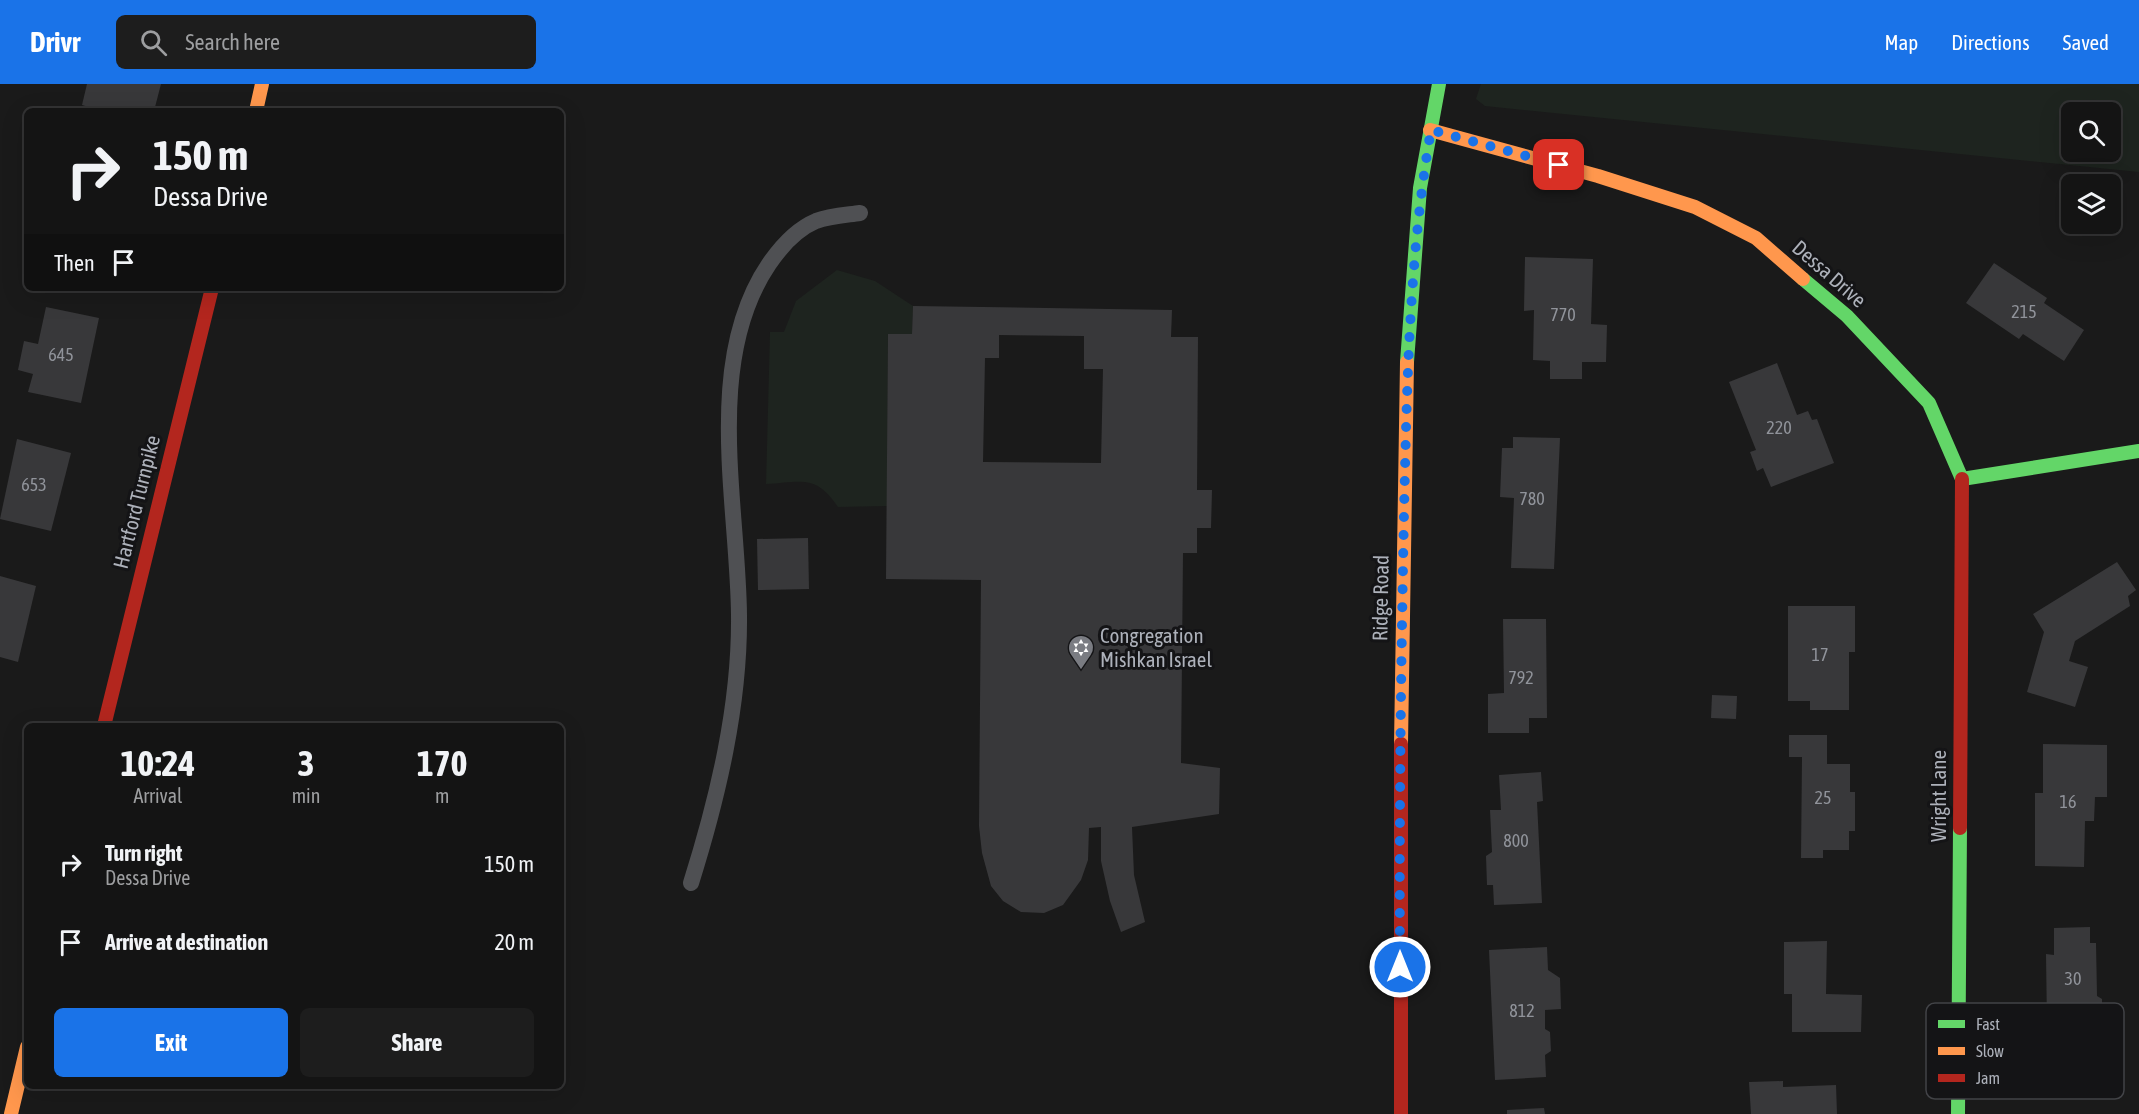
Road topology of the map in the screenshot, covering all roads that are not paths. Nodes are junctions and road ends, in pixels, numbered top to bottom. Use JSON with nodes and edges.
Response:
{"nodes":[{"id":1,"x":262,"y":84,"type":"edge"},
{"id":2,"x":1439,"y":84,"type":"edge"},
{"id":3,"x":257,"y":108,"type":"edge"},
{"id":4,"x":1431,"y":130,"type":"junction"},
{"id":5,"x":860,"y":213,"type":"dead end"},
{"id":6,"x":211,"y":291,"type":"edge"},
{"id":7,"x":2139,"y":451,"type":"edge"},
{"id":8,"x":1962,"y":479,"type":"junction"},
{"id":9,"x":105,"y":723,"type":"edge"},
{"id":10,"x":691,"y":883,"type":"dead end"},
{"id":11,"x":1959,"y":1003,"type":"edge"},
{"id":12,"x":24,"y":1060,"type":"edge"},
{"id":13,"x":1958,"y":1099,"type":"edge"},
{"id":14,"x":11,"y":1114,"type":"edge"},
{"id":15,"x":1401,"y":1114,"type":"edge"},
{"id":16,"x":1958,"y":1114,"type":"edge"}],
"edges":[{"from":1,"to":3,"type":"main road"},
{"from":2,"to":4,"type":"main road","name":"Ridge Road"},
{"from":4,"to":8,"type":"main road","name":"Dessa Drive"},
{"from":4,"to":15,"type":"main road","name":"Ridge Road"},
{"from":5,"to":10,"type":"lane"},
{"from":6,"to":9,"type":"main road","name":"Hartford Turnpike"},
{"from":7,"to":8,"type":"main road"},
{"from":8,"to":11,"type":"main road","name":"Wright Lane"},
{"from":12,"to":14,"type":"main road"},
{"from":13,"to":16,"type":"main road","name":"Wright Lane"}]}
